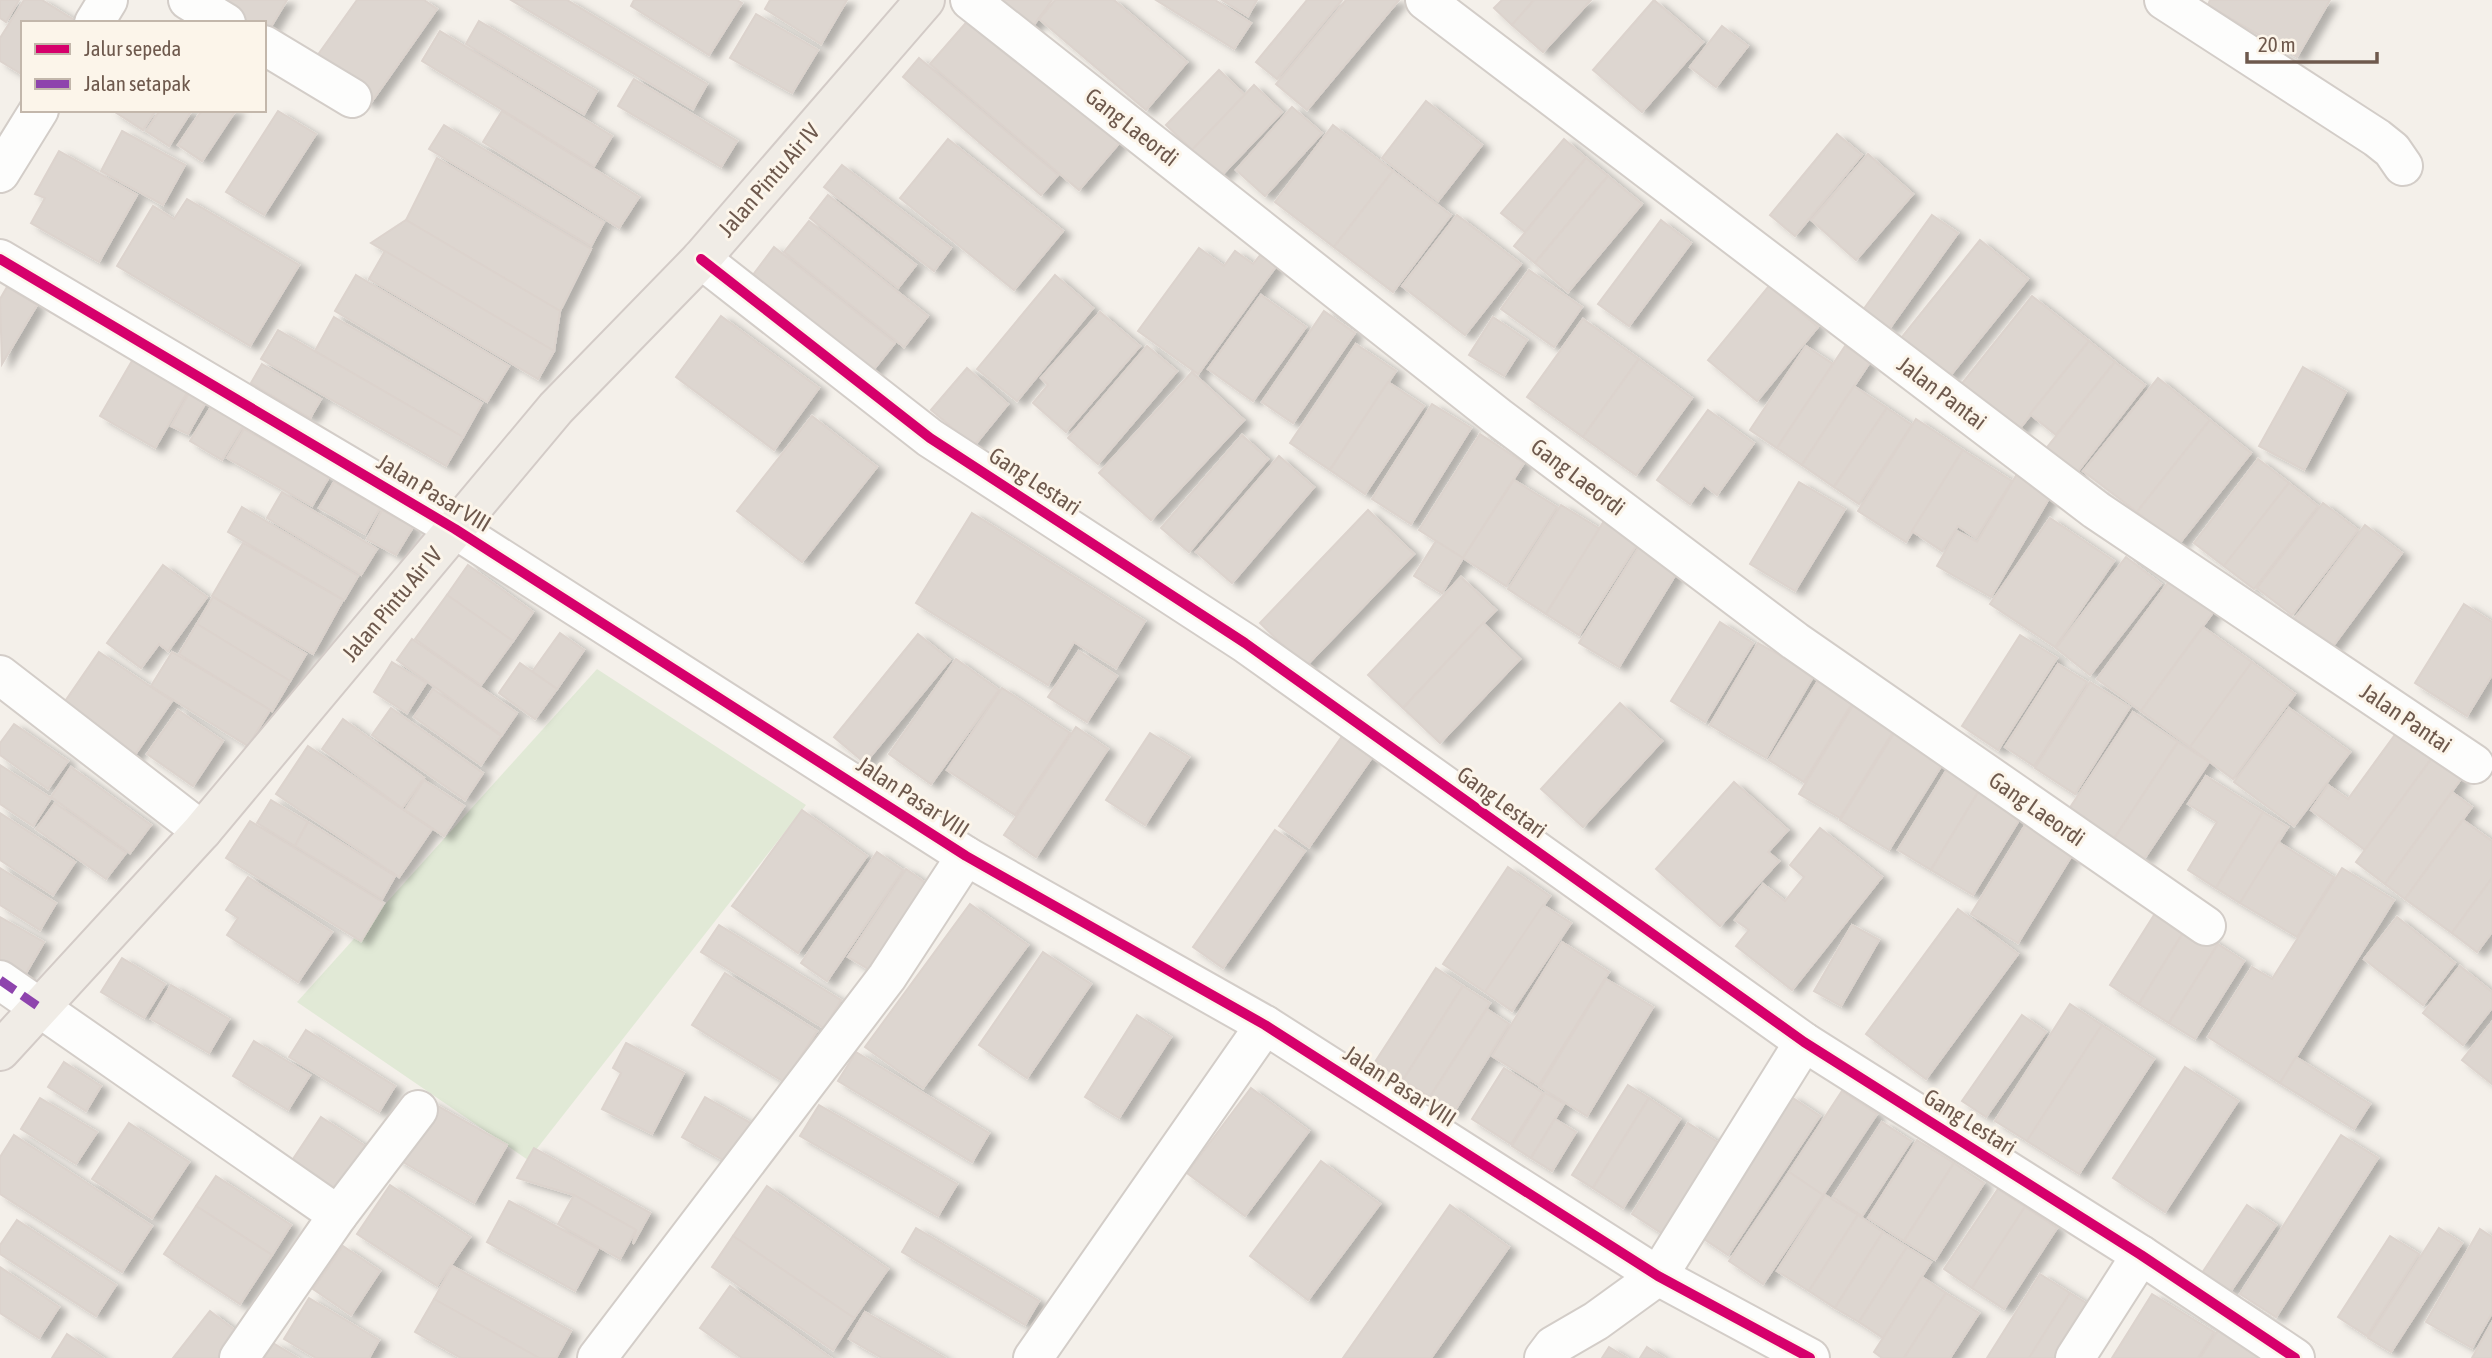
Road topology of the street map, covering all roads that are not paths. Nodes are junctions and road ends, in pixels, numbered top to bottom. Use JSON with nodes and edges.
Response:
{"nodes":[{"id":1,"x":108,"y":0,"type":"edge"},
{"id":2,"x":188,"y":0,"type":"edge"},
{"id":3,"x":925,"y":0,"type":"edge"},
{"id":4,"x":970,"y":0,"type":"edge"},
{"id":5,"x":1425,"y":0,"type":"edge"},
{"id":6,"x":2164,"y":0,"type":"edge"},
{"id":7,"x":95,"y":21,"type":"edge"},
{"id":8,"x":223,"y":21,"type":"edge"},
{"id":9,"x":266,"y":46,"type":"edge"},
{"id":10,"x":352,"y":98,"type":"dead end"},
{"id":11,"x":38,"y":112,"type":"edge"},
{"id":12,"x":2403,"y":166,"type":"dead end"},
{"id":13,"x":0,"y":173,"type":"edge"},
{"id":14,"x":0,"y":259,"type":"edge"},
{"id":15,"x":701,"y":259,"type":"junction"},
{"id":16,"x":455,"y":529,"type":"junction"},
{"id":17,"x":0,"y":675,"type":"edge"},
{"id":18,"x":2474,"y":764,"type":"dead end"},
{"id":19,"x":202,"y":831,"type":"junction"},
{"id":20,"x":966,"y":856,"type":"junction"},
{"id":21,"x":2206,"y":926,"type":"dead end"},
{"id":22,"x":0,"y":980,"type":"edge"},
{"id":23,"x":39,"y":1007,"type":"junction"},
{"id":24,"x":1265,"y":1025,"type":"junction"},
{"id":25,"x":1804,"y":1042,"type":"junction"},
{"id":26,"x":0,"y":1051,"type":"edge"},
{"id":27,"x":418,"y":1110,"type":"dead end"},
{"id":28,"x":338,"y":1215,"type":"junction"},
{"id":29,"x":2141,"y":1255,"type":"junction"},
{"id":30,"x":1658,"y":1276,"type":"junction"},
{"id":31,"x":239,"y":1358,"type":"edge"},
{"id":32,"x":597,"y":1358,"type":"edge"},
{"id":33,"x":1033,"y":1358,"type":"edge"},
{"id":34,"x":1544,"y":1358,"type":"edge"},
{"id":35,"x":1810,"y":1358,"type":"edge"},
{"id":36,"x":2075,"y":1358,"type":"edge"},
{"id":37,"x":2295,"y":1358,"type":"edge"}],
"edges":[{"from":1,"to":7,"type":"street"},
{"from":2,"to":8,"type":"street"},
{"from":3,"to":15,"type":"main road","name":"Jalan Pintu Air IV"},
{"from":4,"to":21,"type":"street","name":"Gang Laeordi"},
{"from":5,"to":18,"type":"street","name":"Jalan Pantai"},
{"from":6,"to":12,"type":"street"},
{"from":9,"to":10,"type":"street"},
{"from":11,"to":13,"type":"street"},
{"from":14,"to":16,"type":"street","name":"Jalan Pasar VIII"},
{"from":15,"to":16,"type":"main road","name":"Jalan Pintu Air IV"},
{"from":15,"to":25,"type":"street","name":"Gang Lestari"},
{"from":16,"to":19,"type":"main road","name":"Jalan Pintu Air IV"},
{"from":16,"to":20,"type":"street","name":"Jalan Pasar VIII"},
{"from":17,"to":19,"type":"street"},
{"from":19,"to":23,"type":"main road","name":"Jalan Pintu Air IV"},
{"from":20,"to":24,"type":"street","name":"Jalan Pasar VIII"},
{"from":20,"to":32,"type":"street"},
{"from":22,"to":23,"type":"street"},
{"from":23,"to":26,"type":"main road","name":"Jalan Pintu Air IV"},
{"from":23,"to":28,"type":"street"},
{"from":24,"to":30,"type":"street","name":"Jalan Pasar VIII"},
{"from":24,"to":33,"type":"street"},
{"from":25,"to":29,"type":"street","name":"Gang Lestari"},
{"from":25,"to":30,"type":"street"},
{"from":27,"to":28,"type":"street"},
{"from":28,"to":31,"type":"street"},
{"from":29,"to":36,"type":"street"},
{"from":29,"to":37,"type":"street","name":"Gang Lestari"},
{"from":30,"to":34,"type":"street"},
{"from":30,"to":35,"type":"street","name":"Jalan Pasar VIII"}]}
